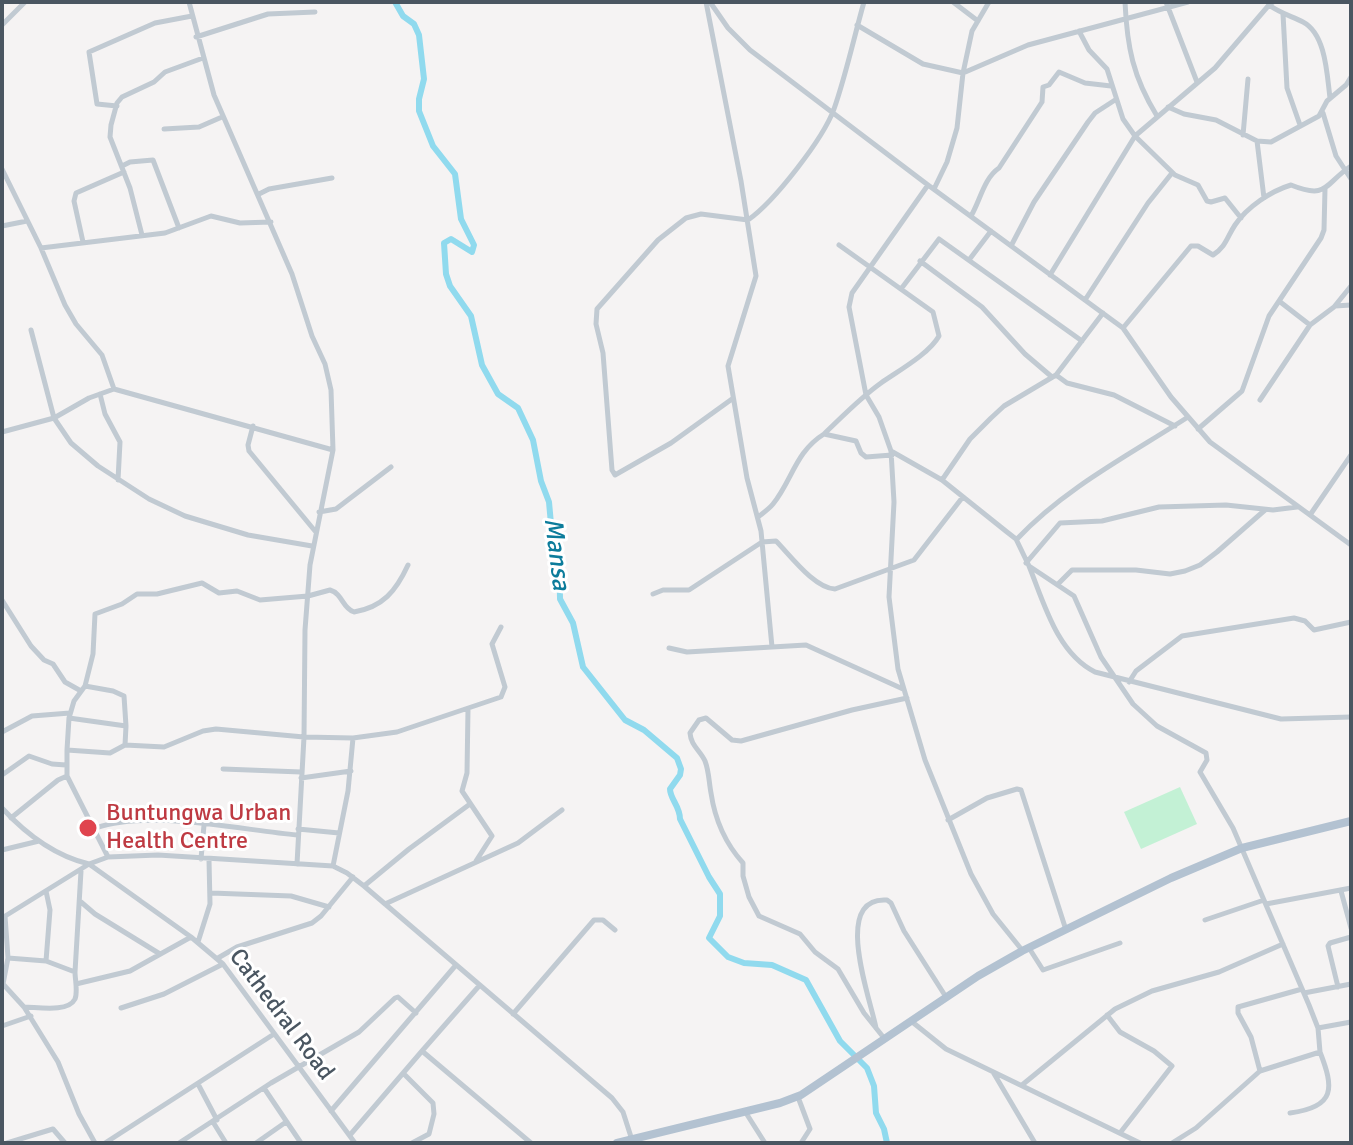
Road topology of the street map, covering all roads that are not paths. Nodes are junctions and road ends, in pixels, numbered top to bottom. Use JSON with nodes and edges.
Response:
{"nodes":[{"id":1,"x":25,"y":2,"type":"edge"},
{"id":2,"x":189,"y":2,"type":"edge"},
{"id":3,"x":708,"y":2,"type":"edge"},
{"id":4,"x":864,"y":2,"type":"edge"},
{"id":5,"x":953,"y":2,"type":"edge"},
{"id":6,"x":989,"y":2,"type":"edge"},
{"id":7,"x":1125,"y":2,"type":"edge"},
{"id":8,"x":1188,"y":2,"type":"edge"},
{"id":9,"x":1270,"y":3,"type":"edge"},
{"id":10,"x":1167,"y":5,"type":"edge"},
{"id":11,"x":315,"y":12,"type":"dead end"},
{"id":12,"x":1283,"y":14,"type":"junction"},
{"id":13,"x":192,"y":16,"type":"junction"},
{"id":14,"x":1126,"y":17,"type":"junction"},
{"id":15,"x":978,"y":21,"type":"junction"},
{"id":16,"x":2,"y":25,"type":"edge"},
{"id":17,"x":857,"y":25,"type":"junction"},
{"id":18,"x":1079,"y":31,"type":"junction"},
{"id":19,"x":196,"y":37,"type":"junction"},
{"id":20,"x":203,"y":58,"type":"junction"},
{"id":21,"x":963,"y":73,"type":"junction"},
{"id":22,"x":1351,"y":77,"type":"edge"},
{"id":23,"x":1248,"y":79,"type":"dead end"},
{"id":24,"x":1197,"y":82,"type":"junction"},
{"id":25,"x":1111,"y":86,"type":"junction"},
{"id":26,"x":1330,"y":98,"type":"junction"},
{"id":27,"x":1115,"y":100,"type":"junction"},
{"id":28,"x":117,"y":106,"type":"junction"},
{"id":29,"x":1168,"y":107,"type":"junction"},
{"id":30,"x":834,"y":111,"type":"junction"},
{"id":31,"x":1322,"y":112,"type":"junction"},
{"id":32,"x":1157,"y":116,"type":"junction"},
{"id":33,"x":222,"y":117,"type":"junction"},
{"id":34,"x":1300,"y":125,"type":"junction"},
{"id":35,"x":164,"y":129,"type":"dead end"},
{"id":36,"x":1243,"y":135,"type":"junction"},
{"id":37,"x":1135,"y":136,"type":"junction"},
{"id":38,"x":1257,"y":141,"type":"junction"},
{"id":39,"x":1351,"y":166,"type":"edge"},
{"id":40,"x":2,"y":169,"type":"edge"},
{"id":41,"x":123,"y":169,"type":"junction"},
{"id":42,"x":1345,"y":170,"type":"junction"},
{"id":43,"x":1172,"y":173,"type":"junction"},
{"id":44,"x":332,"y":178,"type":"dead end"},
{"id":45,"x":1351,"y":179,"type":"edge"},
{"id":46,"x":931,"y":187,"type":"junction"},
{"id":47,"x":1325,"y":189,"type":"junction"},
{"id":48,"x":259,"y":194,"type":"junction"},
{"id":49,"x":1264,"y":198,"type":"junction"},
{"id":50,"x":971,"y":216,"type":"junction"},
{"id":51,"x":1241,"y":218,"type":"junction"},
{"id":52,"x":748,"y":220,"type":"junction"},
{"id":53,"x":27,"y":221,"type":"junction"},
{"id":54,"x":271,"y":222,"type":"junction"},
{"id":55,"x":2,"y":226,"type":"edge"},
{"id":56,"x":179,"y":228,"type":"junction"},
{"id":57,"x":991,"y":231,"type":"junction"},
{"id":58,"x":142,"y":235,"type":"junction"},
{"id":59,"x":83,"y":242,"type":"junction"},
{"id":60,"x":839,"y":245,"type":"dead end"},
{"id":61,"x":1011,"y":246,"type":"junction"},
{"id":62,"x":41,"y":248,"type":"junction"},
{"id":63,"x":969,"y":260,"type":"junction"},
{"id":64,"x":920,"y":261,"type":"junction"},
{"id":65,"x":871,"y":267,"type":"junction"},
{"id":66,"x":1050,"y":275,"type":"junction"},
{"id":67,"x":1351,"y":286,"type":"edge"},
{"id":68,"x":901,"y":289,"type":"junction"},
{"id":69,"x":1085,"y":300,"type":"junction"},
{"id":70,"x":1279,"y":301,"type":"junction"},
{"id":71,"x":1351,"y":305,"type":"edge"},
{"id":72,"x":1334,"y":307,"type":"junction"},
{"id":73,"x":1103,"y":313,"type":"junction"},
{"id":74,"x":1310,"y":325,"type":"junction"},
{"id":75,"x":1123,"y":328,"type":"junction"},
{"id":76,"x":31,"y":330,"type":"dead end"},
{"id":77,"x":1082,"y":341,"type":"junction"},
{"id":78,"x":1054,"y":376,"type":"junction"},
{"id":79,"x":114,"y":389,"type":"junction"},
{"id":80,"x":100,"y":394,"type":"junction"},
{"id":81,"x":866,"y":395,"type":"junction"},
{"id":82,"x":732,"y":399,"type":"junction"},
{"id":83,"x":1260,"y":400,"type":"dead end"},
{"id":84,"x":1188,"y":417,"type":"junction"},
{"id":85,"x":54,"y":418,"type":"junction"},
{"id":86,"x":253,"y":426,"type":"junction"},
{"id":87,"x":1175,"y":426,"type":"junction"},
{"id":88,"x":1198,"y":429,"type":"junction"},
{"id":89,"x":2,"y":432,"type":"edge"},
{"id":90,"x":824,"y":434,"type":"junction"},
{"id":91,"x":333,"y":450,"type":"junction"},
{"id":92,"x":892,"y":453,"type":"junction"},
{"id":93,"x":1351,"y":455,"type":"edge"},
{"id":94,"x":391,"y":467,"type":"dead end"},
{"id":95,"x":118,"y":480,"type":"junction"},
{"id":96,"x":942,"y":480,"type":"junction"},
{"id":97,"x":962,"y":498,"type":"junction"},
{"id":98,"x":1298,"y":507,"type":"junction"},
{"id":99,"x":1265,"y":509,"type":"junction"},
{"id":100,"x":319,"y":512,"type":"junction"},
{"id":101,"x":1310,"y":515,"type":"junction"},
{"id":102,"x":758,"y":517,"type":"junction"},
{"id":103,"x":315,"y":531,"type":"junction"},
{"id":104,"x":1016,"y":539,"type":"junction"},
{"id":105,"x":762,"y":542,"type":"junction"},
{"id":106,"x":1351,"y":545,"type":"edge"},
{"id":107,"x":312,"y":546,"type":"junction"},
{"id":108,"x":1027,"y":564,"type":"junction"},
{"id":109,"x":408,"y":565,"type":"dead end"},
{"id":110,"x":892,"y":568,"type":"junction"},
{"id":111,"x":1059,"y":583,"type":"junction"},
{"id":112,"x":653,"y":594,"type":"dead end"},
{"id":113,"x":308,"y":596,"type":"junction"},
{"id":114,"x":2,"y":600,"type":"edge"},
{"id":115,"x":1351,"y":622,"type":"edge"},
{"id":116,"x":501,"y":627,"type":"dead end"},
{"id":117,"x":772,"y":647,"type":"junction"},
{"id":118,"x":669,"y":648,"type":"dead end"},
{"id":119,"x":1114,"y":678,"type":"junction"},
{"id":120,"x":1129,"y":682,"type":"junction"},
{"id":121,"x":83,"y":688,"type":"junction"},
{"id":122,"x":904,"y":689,"type":"junction"},
{"id":123,"x":907,"y":698,"type":"junction"},
{"id":124,"x":468,"y":709,"type":"junction"},
{"id":125,"x":70,"y":716,"type":"junction"},
{"id":126,"x":1351,"y":717,"type":"edge"},
{"id":127,"x":126,"y":726,"type":"junction"},
{"id":128,"x":2,"y":732,"type":"edge"},
{"id":129,"x":304,"y":737,"type":"junction"},
{"id":130,"x":353,"y":738,"type":"junction"},
{"id":131,"x":125,"y":745,"type":"junction"},
{"id":132,"x":67,"y":750,"type":"junction"},
{"id":133,"x":66,"y":765,"type":"junction"},
{"id":134,"x":223,"y":769,"type":"dead end"},
{"id":135,"x":351,"y":771,"type":"junction"},
{"id":136,"x":2,"y":775,"type":"edge"},
{"id":137,"x":301,"y":775,"type":"junction"},
{"id":138,"x":67,"y":776,"type":"junction"},
{"id":139,"x":470,"y":804,"type":"junction"},
{"id":140,"x":2,"y":808,"type":"edge"},
{"id":141,"x":562,"y":810,"type":"dead end"},
{"id":142,"x":11,"y":818,"type":"junction"},
{"id":143,"x":948,"y":820,"type":"junction"},
{"id":144,"x":1351,"y":821,"type":"edge"},
{"id":145,"x":204,"y":825,"type":"junction"},
{"id":146,"x":96,"y":828,"type":"junction"},
{"id":147,"x":298,"y":832,"type":"junction"},
{"id":148,"x":339,"y":833,"type":"junction"},
{"id":149,"x":39,"y":841,"type":"junction"},
{"id":150,"x":1242,"y":848,"type":"junction"},
{"id":151,"x":2,"y":850,"type":"edge"},
{"id":152,"x":108,"y":857,"type":"junction"},
{"id":153,"x":201,"y":859,"type":"junction"},
{"id":154,"x":209,"y":860,"type":"junction"},
{"id":155,"x":89,"y":864,"type":"junction"},
{"id":156,"x":297,"y":864,"type":"junction"},
{"id":157,"x":474,"y":864,"type":"junction"},
{"id":158,"x":333,"y":866,"type":"junction"},
{"id":159,"x":82,"y":870,"type":"junction"},
{"id":160,"x":353,"y":877,"type":"junction"},
{"id":161,"x":364,"y":886,"type":"junction"},
{"id":162,"x":1351,"y":888,"type":"edge"},
{"id":163,"x":1341,"y":890,"type":"junction"},
{"id":164,"x":46,"y":891,"type":"junction"},
{"id":165,"x":211,"y":893,"type":"junction"},
{"id":166,"x":81,"y":900,"type":"junction"},
{"id":167,"x":1265,"y":902,"type":"junction"},
{"id":168,"x":385,"y":904,"type":"junction"},
{"id":169,"x":329,"y":907,"type":"junction"},
{"id":170,"x":3,"y":917,"type":"edge"},
{"id":171,"x":1205,"y":920,"type":"dead end"},
{"id":172,"x":1351,"y":928,"type":"edge"},
{"id":173,"x":615,"y":930,"type":"dead end"},
{"id":174,"x":1066,"y":930,"type":"junction"},
{"id":175,"x":191,"y":937,"type":"junction"},
{"id":176,"x":1351,"y":937,"type":"edge"},
{"id":177,"x":198,"y":942,"type":"junction"},
{"id":178,"x":1120,"y":943,"type":"dead end"},
{"id":179,"x":1283,"y":944,"type":"junction"},
{"id":180,"x":5,"y":948,"type":"edge"},
{"id":181,"x":1025,"y":950,"type":"junction"},
{"id":182,"x":160,"y":954,"type":"junction"},
{"id":183,"x":8,"y":958,"type":"junction"},
{"id":184,"x":46,"y":961,"type":"junction"},
{"id":185,"x":220,"y":961,"type":"junction"},
{"id":186,"x":456,"y":965,"type":"junction"},
{"id":187,"x":75,"y":972,"type":"junction"},
{"id":188,"x":2,"y":984,"type":"edge"},
{"id":189,"x":76,"y":984,"type":"junction"},
{"id":190,"x":1351,"y":984,"type":"edge"},
{"id":191,"x":479,"y":986,"type":"junction"},
{"id":192,"x":1338,"y":987,"type":"junction"},
{"id":193,"x":1303,"y":991,"type":"junction"},
{"id":194,"x":946,"y":997,"type":"junction"},
{"id":195,"x":24,"y":1007,"type":"junction"},
{"id":196,"x":121,"y":1008,"type":"dead end"},
{"id":197,"x":416,"y":1013,"type":"junction"},
{"id":198,"x":513,"y":1014,"type":"junction"},
{"id":199,"x":1107,"y":1015,"type":"junction"},
{"id":200,"x":31,"y":1016,"type":"junction"},
{"id":201,"x":911,"y":1021,"type":"junction"},
{"id":202,"x":1351,"y":1022,"type":"edge"},
{"id":203,"x":2,"y":1026,"type":"edge"},
{"id":204,"x":1318,"y":1028,"type":"junction"},
{"id":205,"x":876,"y":1029,"type":"junction"},
{"id":206,"x":274,"y":1034,"type":"junction"},
{"id":207,"x":884,"y":1039,"type":"junction"},
{"id":208,"x":422,"y":1051,"type":"junction"},
{"id":209,"x":1320,"y":1052,"type":"junction"},
{"id":210,"x":298,"y":1067,"type":"junction"},
{"id":211,"x":992,"y":1071,"type":"junction"},
{"id":212,"x":1260,"y":1071,"type":"junction"},
{"id":213,"x":403,"y":1073,"type":"junction"},
{"id":214,"x":198,"y":1084,"type":"junction"},
{"id":215,"x":1022,"y":1085,"type":"junction"},
{"id":216,"x":264,"y":1088,"type":"junction"},
{"id":217,"x":798,"y":1097,"type":"junction"},
{"id":218,"x":331,"y":1111,"type":"junction"},
{"id":219,"x":745,"y":1112,"type":"junction"},
{"id":220,"x":1290,"y":1113,"type":"dead end"},
{"id":221,"x":215,"y":1121,"type":"junction"},
{"id":222,"x":286,"y":1122,"type":"junction"},
{"id":223,"x":1120,"y":1133,"type":"junction"},
{"id":224,"x":350,"y":1135,"type":"junction"},
{"id":225,"x":632,"y":1141,"type":"edge"},
{"id":226,"x":7,"y":1143,"type":"edge"},
{"id":227,"x":65,"y":1143,"type":"edge"},
{"id":228,"x":95,"y":1143,"type":"edge"},
{"id":229,"x":105,"y":1143,"type":"edge"},
{"id":230,"x":179,"y":1143,"type":"edge"},
{"id":231,"x":226,"y":1143,"type":"edge"},
{"id":232,"x":256,"y":1143,"type":"edge"},
{"id":233,"x":301,"y":1143,"type":"edge"},
{"id":234,"x":355,"y":1143,"type":"edge"},
{"id":235,"x":412,"y":1143,"type":"edge"},
{"id":236,"x":531,"y":1143,"type":"edge"},
{"id":237,"x":617,"y":1143,"type":"edge"},
{"id":238,"x":765,"y":1143,"type":"edge"},
{"id":239,"x":801,"y":1143,"type":"edge"},
{"id":240,"x":1035,"y":1143,"type":"edge"},
{"id":241,"x":1140,"y":1143,"type":"edge"},
{"id":242,"x":1172,"y":1143,"type":"edge"}],
"edges":[{"from":1,"to":16,"type":"street"},
{"from":2,"to":13,"type":"street"},
{"from":3,"to":30,"type":"street"},
{"from":3,"to":52,"type":"street"},
{"from":4,"to":17,"type":"street"},
{"from":5,"to":15,"type":"street"},
{"from":6,"to":15,"type":"street"},
{"from":7,"to":14,"type":"street"},
{"from":8,"to":10,"type":"street"},
{"from":9,"to":12,"type":"street"},
{"from":9,"to":24,"type":"street"},
{"from":10,"to":14,"type":"street"},
{"from":10,"to":24,"type":"street"},
{"from":11,"to":19,"type":"street"},
{"from":12,"to":26,"type":"street"},
{"from":12,"to":34,"type":"street"},
{"from":13,"to":19,"type":"street"},
{"from":13,"to":28,"type":"street"},
{"from":14,"to":18,"type":"street"},
{"from":14,"to":32,"type":"street"},
{"from":15,"to":21,"type":"street"},
{"from":17,"to":21,"type":"street"},
{"from":17,"to":30,"type":"street"},
{"from":18,"to":21,"type":"street"},
{"from":18,"to":25,"type":"street"},
{"from":19,"to":20,"type":"street"},
{"from":20,"to":28,"type":"street"},
{"from":20,"to":33,"type":"street"},
{"from":21,"to":46,"type":"street"},
{"from":22,"to":26,"type":"street"},
{"from":23,"to":36,"type":"street"},
{"from":24,"to":29,"type":"street"},
{"from":25,"to":27,"type":"street"},
{"from":25,"to":50,"type":"street"},
{"from":26,"to":31,"type":"street"},
{"from":27,"to":37,"type":"street"},
{"from":27,"to":61,"type":"street"},
{"from":28,"to":41,"type":"street"},
{"from":29,"to":32,"type":"street"},
{"from":29,"to":36,"type":"street"},
{"from":30,"to":46,"type":"street"},
{"from":30,"to":52,"type":"street"},
{"from":31,"to":34,"type":"street"},
{"from":31,"to":42,"type":"street"},
{"from":32,"to":37,"type":"street"},
{"from":33,"to":35,"type":"street"},
{"from":33,"to":48,"type":"street"},
{"from":34,"to":38,"type":"street"},
{"from":36,"to":38,"type":"street"},
{"from":37,"to":43,"type":"street"},
{"from":37,"to":66,"type":"street"},
{"from":38,"to":49,"type":"street"},
{"from":39,"to":42,"type":"street"},
{"from":40,"to":53,"type":"street"},
{"from":41,"to":56,"type":"street"},
{"from":41,"to":58,"type":"street"},
{"from":41,"to":59,"type":"street"},
{"from":42,"to":45,"type":"street"},
{"from":42,"to":47,"type":"street"},
{"from":43,"to":51,"type":"street"},
{"from":43,"to":69,"type":"street"},
{"from":44,"to":48,"type":"street"},
{"from":46,"to":50,"type":"street"},
{"from":46,"to":65,"type":"street"},
{"from":47,"to":49,"type":"street"},
{"from":47,"to":70,"type":"street"},
{"from":48,"to":54,"type":"street"},
{"from":49,"to":51,"type":"street"},
{"from":50,"to":57,"type":"street"},
{"from":51,"to":75,"type":"street"},
{"from":52,"to":82,"type":"street"},
{"from":52,"to":82,"type":"street"},
{"from":53,"to":55,"type":"street"},
{"from":53,"to":62,"type":"street"},
{"from":54,"to":56,"type":"street"},
{"from":54,"to":91,"type":"street"},
{"from":56,"to":58,"type":"street"},
{"from":57,"to":61,"type":"street"},
{"from":57,"to":63,"type":"street"},
{"from":58,"to":59,"type":"street"},
{"from":59,"to":62,"type":"street"},
{"from":60,"to":65,"type":"street"},
{"from":61,"to":66,"type":"street"},
{"from":62,"to":79,"type":"street"},
{"from":63,"to":64,"type":"street"},
{"from":63,"to":77,"type":"street"},
{"from":64,"to":68,"type":"street"},
{"from":64,"to":78,"type":"street"},
{"from":65,"to":68,"type":"street"},
{"from":65,"to":81,"type":"street"},
{"from":66,"to":69,"type":"street"},
{"from":67,"to":72,"type":"street"},
{"from":68,"to":81,"type":"street"},
{"from":69,"to":73,"type":"street"},
{"from":70,"to":74,"type":"street"},
{"from":70,"to":88,"type":"street"},
{"from":71,"to":72,"type":"street"},
{"from":72,"to":74,"type":"street"},
{"from":73,"to":75,"type":"street"},
{"from":73,"to":77,"type":"street"},
{"from":74,"to":83,"type":"street"},
{"from":75,"to":84,"type":"street"},
{"from":76,"to":85,"type":"street"},
{"from":77,"to":78,"type":"street"},
{"from":78,"to":87,"type":"street"},
{"from":78,"to":96,"type":"street"},
{"from":79,"to":80,"type":"street"},
{"from":79,"to":86,"type":"street"},
{"from":80,"to":85,"type":"street"},
{"from":80,"to":95,"type":"street"},
{"from":81,"to":90,"type":"street"},
{"from":81,"to":92,"type":"street"},
{"from":82,"to":102,"type":"street"},
{"from":84,"to":87,"type":"street"},
{"from":84,"to":88,"type":"street"},
{"from":85,"to":89,"type":"street"},
{"from":85,"to":95,"type":"street"},
{"from":86,"to":91,"type":"street"},
{"from":86,"to":103,"type":"street"},
{"from":87,"to":104,"type":"street"},
{"from":88,"to":98,"type":"street"},
{"from":90,"to":92,"type":"street"},
{"from":90,"to":102,"type":"street"},
{"from":91,"to":100,"type":"street"},
{"from":92,"to":96,"type":"street"},
{"from":92,"to":110,"type":"street"},
{"from":93,"to":101,"type":"street"},
{"from":94,"to":100,"type":"street"},
{"from":95,"to":107,"type":"street"},
{"from":96,"to":97,"type":"street"},
{"from":97,"to":104,"type":"street"},
{"from":97,"to":110,"type":"street"},
{"from":98,"to":99,"type":"street"},
{"from":98,"to":101,"type":"street"},
{"from":99,"to":108,"type":"street"},
{"from":99,"to":111,"type":"street"},
{"from":100,"to":103,"type":"street"},
{"from":101,"to":106,"type":"street"},
{"from":102,"to":105,"type":"street"},
{"from":103,"to":107,"type":"street"},
{"from":104,"to":108,"type":"street"},
{"from":105,"to":110,"type":"street"},
{"from":105,"to":112,"type":"street"},
{"from":105,"to":117,"type":"street"},
{"from":107,"to":113,"type":"street"},
{"from":108,"to":111,"type":"street"},
{"from":108,"to":119,"type":"street"},
{"from":109,"to":113,"type":"street"},
{"from":110,"to":122,"type":"street"},
{"from":111,"to":119,"type":"street"},
{"from":113,"to":121,"type":"street"},
{"from":113,"to":129,"type":"street"},
{"from":114,"to":121,"type":"street"},
{"from":115,"to":120,"type":"street"},
{"from":116,"to":124,"type":"street"},
{"from":117,"to":118,"type":"street"},
{"from":117,"to":122,"type":"street"},
{"from":119,"to":120,"type":"street"},
{"from":119,"to":150,"type":"street"},
{"from":120,"to":126,"type":"street"},
{"from":121,"to":125,"type":"street"},
{"from":121,"to":127,"type":"street"},
{"from":122,"to":123,"type":"street"},
{"from":123,"to":143,"type":"street"},
{"from":123,"to":205,"type":"street"},
{"from":124,"to":130,"type":"street"},
{"from":124,"to":139,"type":"street"},
{"from":125,"to":127,"type":"street"},
{"from":125,"to":128,"type":"street"},
{"from":125,"to":132,"type":"street"},
{"from":127,"to":131,"type":"street"},
{"from":129,"to":130,"type":"street"},
{"from":129,"to":131,"type":"street"},
{"from":129,"to":137,"type":"street"},
{"from":130,"to":135,"type":"street"},
{"from":131,"to":132,"type":"street"},
{"from":132,"to":133,"type":"street"},
{"from":133,"to":136,"type":"street"},
{"from":133,"to":138,"type":"street"},
{"from":134,"to":137,"type":"street"},
{"from":135,"to":137,"type":"street"},
{"from":135,"to":148,"type":"street"},
{"from":137,"to":147,"type":"street"},
{"from":138,"to":142,"type":"street"},
{"from":138,"to":146,"type":"street"},
{"from":139,"to":157,"type":"street"},
{"from":139,"to":161,"type":"street"},
{"from":140,"to":142,"type":"street","name":"Cathedral Road"},
{"from":141,"to":157,"type":"street"},
{"from":142,"to":149,"type":"street","name":"Cathedral Road"},
{"from":143,"to":174,"type":"street"},
{"from":143,"to":181,"type":"street"},
{"from":144,"to":150,"type":"main road"},
{"from":145,"to":146,"type":"street"},
{"from":145,"to":147,"type":"street"},
{"from":145,"to":153,"type":"street"},
{"from":146,"to":152,"type":"street"},
{"from":147,"to":148,"type":"street"},
{"from":147,"to":156,"type":"street"},
{"from":148,"to":158,"type":"street"},
{"from":149,"to":151,"type":"street"},
{"from":149,"to":155,"type":"street","name":"Cathedral Road"},
{"from":150,"to":167,"type":"street"},
{"from":150,"to":174,"type":"main road"},
{"from":152,"to":153,"type":"street"},
{"from":152,"to":155,"type":"street"},
{"from":153,"to":154,"type":"street"},
{"from":154,"to":156,"type":"street"},
{"from":154,"to":165,"type":"street"},
{"from":155,"to":159,"type":"street"},
{"from":155,"to":175,"type":"street","name":"Cathedral Road"},
{"from":156,"to":158,"type":"street"},
{"from":157,"to":168,"type":"street"},
{"from":158,"to":160,"type":"street"},
{"from":159,"to":164,"type":"street"},
{"from":159,"to":166,"type":"street"},
{"from":160,"to":161,"type":"street"},
{"from":160,"to":169,"type":"street"},
{"from":161,"to":168,"type":"street"},
{"from":162,"to":163,"type":"street"},
{"from":163,"to":167,"type":"street"},
{"from":163,"to":172,"type":"street"},
{"from":164,"to":170,"type":"street"},
{"from":164,"to":184,"type":"street"},
{"from":165,"to":169,"type":"street"},
{"from":165,"to":177,"type":"street"},
{"from":166,"to":182,"type":"street"},
{"from":166,"to":187,"type":"street"},
{"from":167,"to":171,"type":"street"},
{"from":167,"to":179,"type":"street"},
{"from":168,"to":186,"type":"street"},
{"from":169,"to":185,"type":"street"},
{"from":170,"to":180,"type":"street"},
{"from":173,"to":198,"type":"street"},
{"from":174,"to":181,"type":"main road"},
{"from":175,"to":177,"type":"street","name":"Cathedral Road"},
{"from":175,"to":182,"type":"street"},
{"from":176,"to":192,"type":"street"},
{"from":177,"to":185,"type":"street","name":"Cathedral Road"},
{"from":178,"to":181,"type":"street"},
{"from":179,"to":193,"type":"street"},
{"from":179,"to":199,"type":"street"},
{"from":180,"to":183,"type":"street"},
{"from":181,"to":194,"type":"main road"},
{"from":182,"to":189,"type":"street"},
{"from":183,"to":184,"type":"street"},
{"from":183,"to":188,"type":"street"},
{"from":184,"to":187,"type":"street"},
{"from":185,"to":196,"type":"street"},
{"from":185,"to":206,"type":"street","name":"Cathedral Road"},
{"from":186,"to":191,"type":"street"},
{"from":186,"to":197,"type":"street"},
{"from":187,"to":189,"type":"street"},
{"from":188,"to":195,"type":"street"},
{"from":189,"to":195,"type":"street"},
{"from":190,"to":192,"type":"street"},
{"from":191,"to":198,"type":"street"},
{"from":191,"to":208,"type":"street"},
{"from":192,"to":193,"type":"street"},
{"from":193,"to":204,"type":"street"},
{"from":193,"to":212,"type":"street"},
{"from":194,"to":201,"type":"main road"},
{"from":194,"to":205,"type":"street"},
{"from":195,"to":200,"type":"street"},
{"from":197,"to":210,"type":"street"},
{"from":197,"to":218,"type":"street"},
{"from":198,"to":225,"type":"street"},
{"from":199,"to":215,"type":"street"},
{"from":199,"to":223,"type":"street"},
{"from":200,"to":203,"type":"street"},
{"from":200,"to":228,"type":"street"},
{"from":201,"to":207,"type":"main road"},
{"from":201,"to":211,"type":"street"},
{"from":202,"to":204,"type":"street"},
{"from":204,"to":209,"type":"street"},
{"from":205,"to":207,"type":"street"},
{"from":206,"to":210,"type":"street","name":"Cathedral Road"},
{"from":206,"to":214,"type":"street"},
{"from":207,"to":217,"type":"main road"},
{"from":208,"to":213,"type":"street"},
{"from":208,"to":236,"type":"street"},
{"from":209,"to":212,"type":"street"},
{"from":209,"to":220,"type":"street"},
{"from":210,"to":216,"type":"street"},
{"from":210,"to":218,"type":"street","name":"Cathedral Road"},
{"from":211,"to":215,"type":"street"},
{"from":211,"to":240,"type":"street"},
{"from":212,"to":242,"type":"street"},
{"from":213,"to":224,"type":"street"},
{"from":213,"to":235,"type":"street"},
{"from":214,"to":221,"type":"street"},
{"from":214,"to":229,"type":"street"},
{"from":215,"to":223,"type":"street"},
{"from":216,"to":221,"type":"street"},
{"from":216,"to":222,"type":"street"},
{"from":217,"to":219,"type":"main road"},
{"from":217,"to":239,"type":"street"},
{"from":218,"to":224,"type":"street","name":"Cathedral Road"},
{"from":219,"to":225,"type":"main road"},
{"from":219,"to":238,"type":"street"},
{"from":221,"to":230,"type":"street"},
{"from":221,"to":231,"type":"street"},
{"from":222,"to":232,"type":"street"},
{"from":222,"to":233,"type":"street"},
{"from":223,"to":241,"type":"street"},
{"from":224,"to":234,"type":"street","name":"Cathedral Road"},
{"from":225,"to":237,"type":"main road"},
{"from":226,"to":227,"type":"street"}]}
